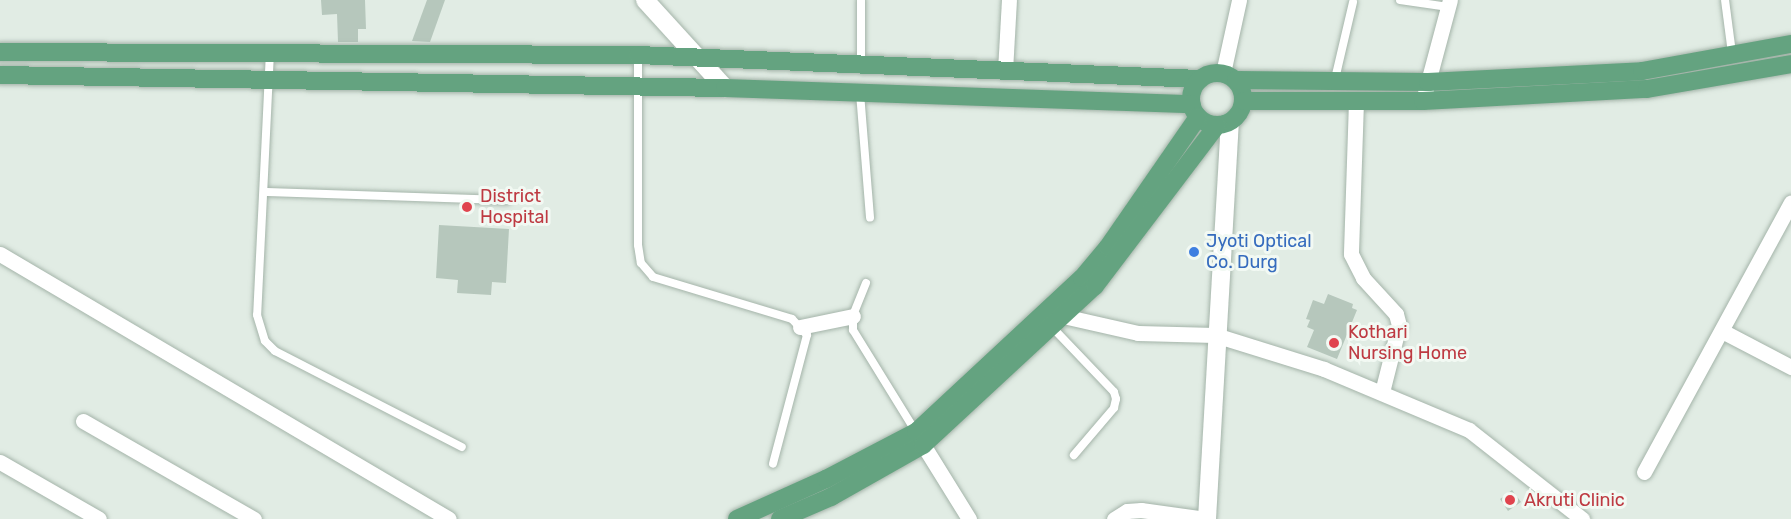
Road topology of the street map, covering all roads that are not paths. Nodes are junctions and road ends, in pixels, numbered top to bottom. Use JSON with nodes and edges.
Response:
{"nodes":[{"id":1,"x":645,"y":0,"type":"edge"},
{"id":2,"x":861,"y":0,"type":"edge"},
{"id":3,"x":1009,"y":0,"type":"edge"},
{"id":4,"x":1239,"y":0,"type":"edge"},
{"id":5,"x":1362,"y":0,"type":"edge"},
{"id":6,"x":1400,"y":0,"type":"edge"},
{"id":7,"x":1725,"y":0,"type":"edge"},
{"id":8,"x":1352,"y":1,"type":"edge"},
{"id":9,"x":1449,"y":3,"type":"edge"},
{"id":10,"x":1791,"y":44,"type":"edge"},
{"id":11,"x":270,"y":51,"type":"junction"},
{"id":12,"x":0,"y":52,"type":"edge"},
{"id":13,"x":638,"y":55,"type":"junction"},
{"id":14,"x":1732,"y":55,"type":"junction"},
{"id":15,"x":695,"y":57,"type":"junction"},
{"id":16,"x":861,"y":64,"type":"junction"},
{"id":17,"x":1791,"y":64,"type":"edge"},
{"id":18,"x":1005,"y":70,"type":"junction"},
{"id":19,"x":1642,"y":71,"type":"junction"},
{"id":20,"x":0,"y":75,"type":"edge"},
{"id":21,"x":1229,"y":76,"type":"junction"},
{"id":22,"x":270,"y":79,"type":"junction"},
{"id":23,"x":1200,"y":79,"type":"junction"},
{"id":24,"x":1335,"y":81,"type":"junction"},
{"id":25,"x":1428,"y":82,"type":"junction"},
{"id":26,"x":636,"y":86,"type":"junction"},
{"id":27,"x":725,"y":88,"type":"junction"},
{"id":28,"x":1647,"y":89,"type":"junction"},
{"id":29,"x":860,"y":93,"type":"junction"},
{"id":30,"x":1244,"y":101,"type":"junction"},
{"id":31,"x":1356,"y":101,"type":"junction"},
{"id":32,"x":1423,"y":101,"type":"junction"},
{"id":33,"x":1195,"y":111,"type":"junction"},
{"id":34,"x":1224,"y":123,"type":"junction"},
{"id":35,"x":264,"y":192,"type":"junction"},
{"id":36,"x":507,"y":200,"type":"dead end"},
{"id":37,"x":1791,"y":202,"type":"edge"},
{"id":38,"x":870,"y":218,"type":"dead end"},
{"id":39,"x":0,"y":254,"type":"edge"},
{"id":40,"x":866,"y":284,"type":"dead end"},
{"id":41,"x":853,"y":316,"type":"junction"},
{"id":42,"x":1052,"y":320,"type":"junction"},
{"id":43,"x":801,"y":327,"type":"junction"},
{"id":44,"x":1722,"y":331,"type":"junction"},
{"id":45,"x":1215,"y":335,"type":"junction"},
{"id":46,"x":1790,"y":364,"type":"edge"},
{"id":47,"x":1382,"y":392,"type":"junction"},
{"id":48,"x":83,"y":421,"type":"dead end"},
{"id":49,"x":920,"y":439,"type":"junction"},
{"id":50,"x":462,"y":447,"type":"dead end"},
{"id":51,"x":1074,"y":455,"type":"dead end"},
{"id":52,"x":0,"y":462,"type":"edge"},
{"id":53,"x":772,"y":464,"type":"dead end"},
{"id":54,"x":1644,"y":472,"type":"dead end"},
{"id":55,"x":99,"y":519,"type":"edge"},
{"id":56,"x":254,"y":519,"type":"edge"},
{"id":57,"x":449,"y":519,"type":"edge"},
{"id":58,"x":736,"y":519,"type":"edge"},
{"id":59,"x":780,"y":519,"type":"edge"},
{"id":60,"x":969,"y":519,"type":"edge"},
{"id":61,"x":1114,"y":519,"type":"edge"},
{"id":62,"x":1207,"y":519,"type":"edge"},
{"id":63,"x":1582,"y":519,"type":"edge"}],
"edges":[{"from":1,"to":15,"type":"street"},
{"from":2,"to":16,"type":"lane"},
{"from":3,"to":18,"type":"street"},
{"from":4,"to":21,"type":"street"},
{"from":5,"to":8,"type":"lane"},
{"from":6,"to":9,"type":"lane"},
{"from":7,"to":14,"type":"lane"},
{"from":8,"to":24,"type":"lane"},
{"from":9,"to":25,"type":"street"},
{"from":10,"to":14,"type":"main road"},
{"from":11,"to":12,"type":"main road"},
{"from":11,"to":13,"type":"main road"},
{"from":11,"to":22,"type":"lane"},
{"from":13,"to":15,"type":"main road"},
{"from":13,"to":26,"type":"lane"},
{"from":14,"to":19,"type":"main road"},
{"from":15,"to":16,"type":"main road"},
{"from":15,"to":27,"type":"street"},
{"from":16,"to":18,"type":"main road"},
{"from":17,"to":28,"type":"main road"},
{"from":18,"to":23,"type":"main road"},
{"from":19,"to":25,"type":"main road"},
{"from":19,"to":28,"type":"main road"},
{"from":20,"to":22,"type":"main road"},
{"from":21,"to":23,"type":"main road"},
{"from":21,"to":24,"type":"main road"},
{"from":21,"to":30,"type":"main road"},
{"from":22,"to":26,"type":"main road"},
{"from":22,"to":35,"type":"lane"},
{"from":23,"to":33,"type":"main road"},
{"from":24,"to":25,"type":"main road"},
{"from":25,"to":32,"type":"street"},
{"from":26,"to":27,"type":"main road"},
{"from":26,"to":43,"type":"lane"},
{"from":27,"to":29,"type":"main road"},
{"from":28,"to":32,"type":"main road"},
{"from":29,"to":33,"type":"main road"},
{"from":29,"to":38,"type":"lane"},
{"from":30,"to":31,"type":"main road"},
{"from":30,"to":34,"type":"main road"},
{"from":31,"to":32,"type":"main road"},
{"from":31,"to":47,"type":"street"},
{"from":33,"to":34,"type":"main road"},
{"from":33,"to":42,"type":"main road"},
{"from":34,"to":42,"type":"main road"},
{"from":34,"to":45,"type":"street"},
{"from":35,"to":36,"type":"lane"},
{"from":35,"to":50,"type":"lane"},
{"from":37,"to":44,"type":"street"},
{"from":39,"to":57,"type":"street"},
{"from":40,"to":41,"type":"lane"},
{"from":41,"to":43,"type":"street"},
{"from":41,"to":49,"type":"lane"},
{"from":42,"to":45,"type":"street"},
{"from":42,"to":49,"type":"main road"},
{"from":42,"to":51,"type":"lane"},
{"from":43,"to":53,"type":"lane"},
{"from":44,"to":46,"type":"street"},
{"from":44,"to":54,"type":"street"},
{"from":45,"to":47,"type":"street"},
{"from":45,"to":62,"type":"street"},
{"from":47,"to":63,"type":"street"},
{"from":48,"to":56,"type":"street"},
{"from":49,"to":58,"type":"main road"},
{"from":49,"to":59,"type":"main road"},
{"from":49,"to":60,"type":"street"},
{"from":52,"to":55,"type":"street"},
{"from":61,"to":62,"type":"street"}]}
